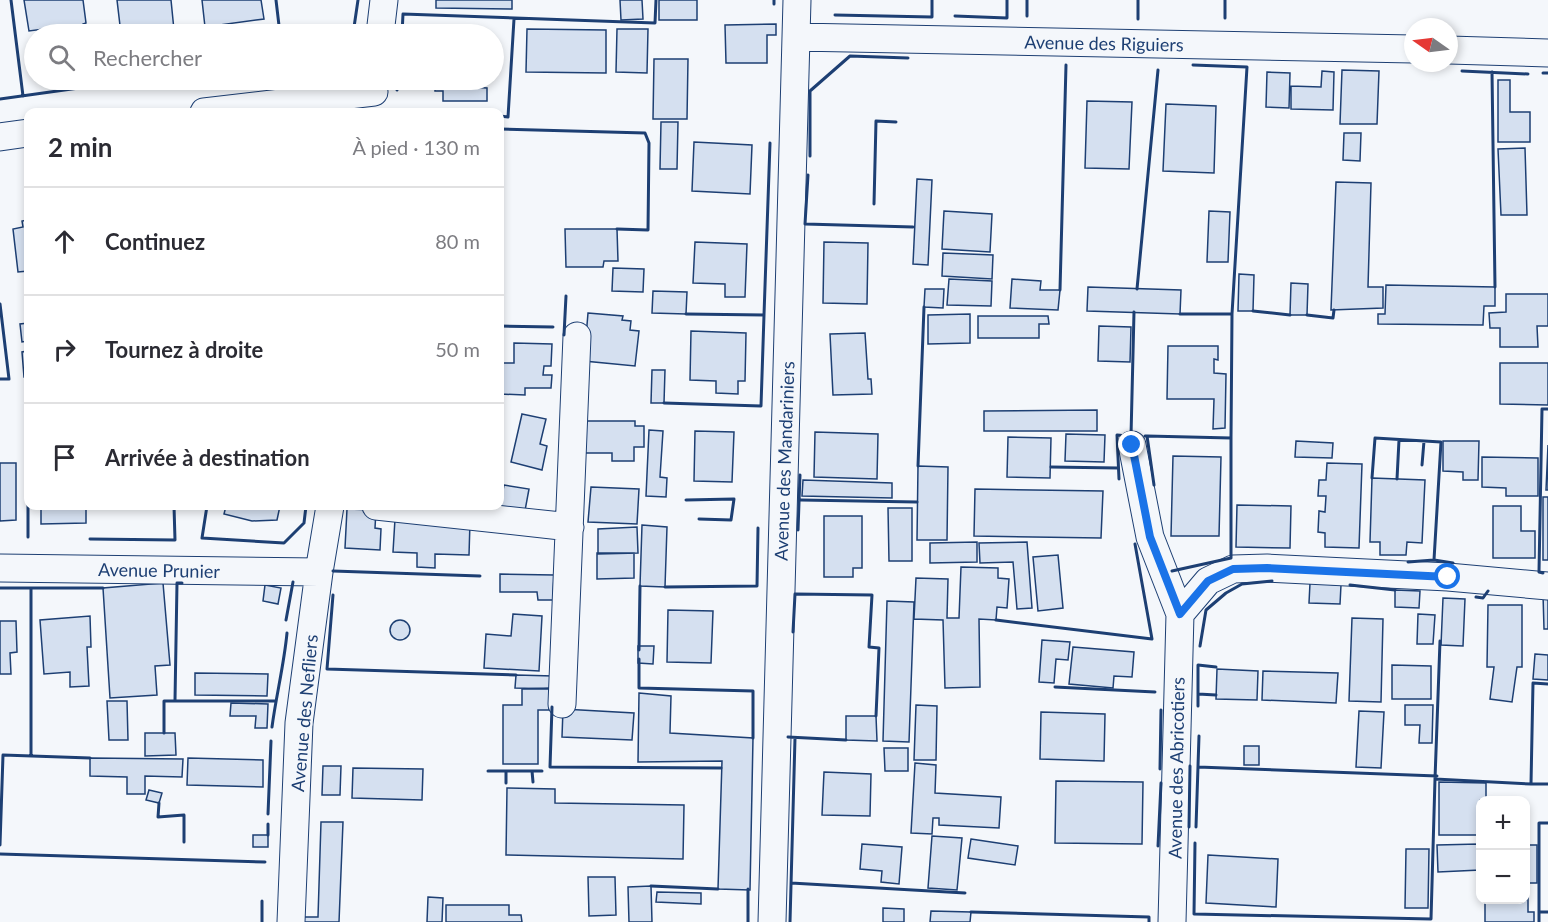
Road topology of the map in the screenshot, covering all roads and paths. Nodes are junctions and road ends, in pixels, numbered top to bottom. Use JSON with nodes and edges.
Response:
{"nodes":[{"id":1,"x":384,"y":0,"type":"edge"},
{"id":2,"x":797,"y":0,"type":"edge"},
{"id":3,"x":381,"y":24,"type":"edge"},
{"id":4,"x":796,"y":37,"type":"junction"},
{"id":5,"x":1404,"y":49,"type":"edge"},
{"id":6,"x":1458,"y":50,"type":"edge"},
{"id":7,"x":1548,"y":53,"type":"edge"},
{"id":8,"x":374,"y":95,"type":"edge"},
{"id":9,"x":244,"y":108,"type":"edge"},
{"id":10,"x":24,"y":134,"type":"edge"},
{"id":11,"x":0,"y":137,"type":"edge"},
{"id":12,"x":577,"y":336,"type":"dead end"},
{"id":13,"x":1132,"y":445,"type":"dead end"},
{"id":14,"x":329,"y":510,"type":"edge"},
{"id":15,"x":415,"y":510,"type":"edge"},
{"id":16,"x":570,"y":526,"type":"junction"},
{"id":17,"x":0,"y":568,"type":"edge"},
{"id":18,"x":319,"y":572,"type":"junction"},
{"id":19,"x":1548,"y":586,"type":"edge"},
{"id":20,"x":1180,"y":614,"type":"junction"},
{"id":21,"x":562,"y":704,"type":"dead end"},
{"id":22,"x":291,"y":922,"type":"edge"},
{"id":23,"x":772,"y":922,"type":"edge"},
{"id":24,"x":1172,"y":922,"type":"edge"}],
"edges":[{"from":1,"to":3,"type":"street"},
{"from":2,"to":4,"type":"street","name":"Avenue des Mandariniers"},
{"from":4,"to":5,"type":"street","name":"Avenue des Riguiers"},
{"from":4,"to":23,"type":"street","name":"Avenue des Mandariniers"},
{"from":6,"to":7,"type":"street"},
{"from":8,"to":9,"type":"street"},
{"from":10,"to":11,"type":"street"},
{"from":12,"to":16,"type":"street"},
{"from":13,"to":20,"type":"street"},
{"from":14,"to":18,"type":"street","name":"Avenue des Nefliers"},
{"from":15,"to":16,"type":"street"},
{"from":16,"to":21,"type":"street"},
{"from":17,"to":18,"type":"street","name":"Avenue Prunier"},
{"from":18,"to":22,"type":"street","name":"Avenue des Nefliers"},
{"from":19,"to":20,"type":"street"},
{"from":20,"to":24,"type":"street","name":"Avenue des Abricotiers"}]}
